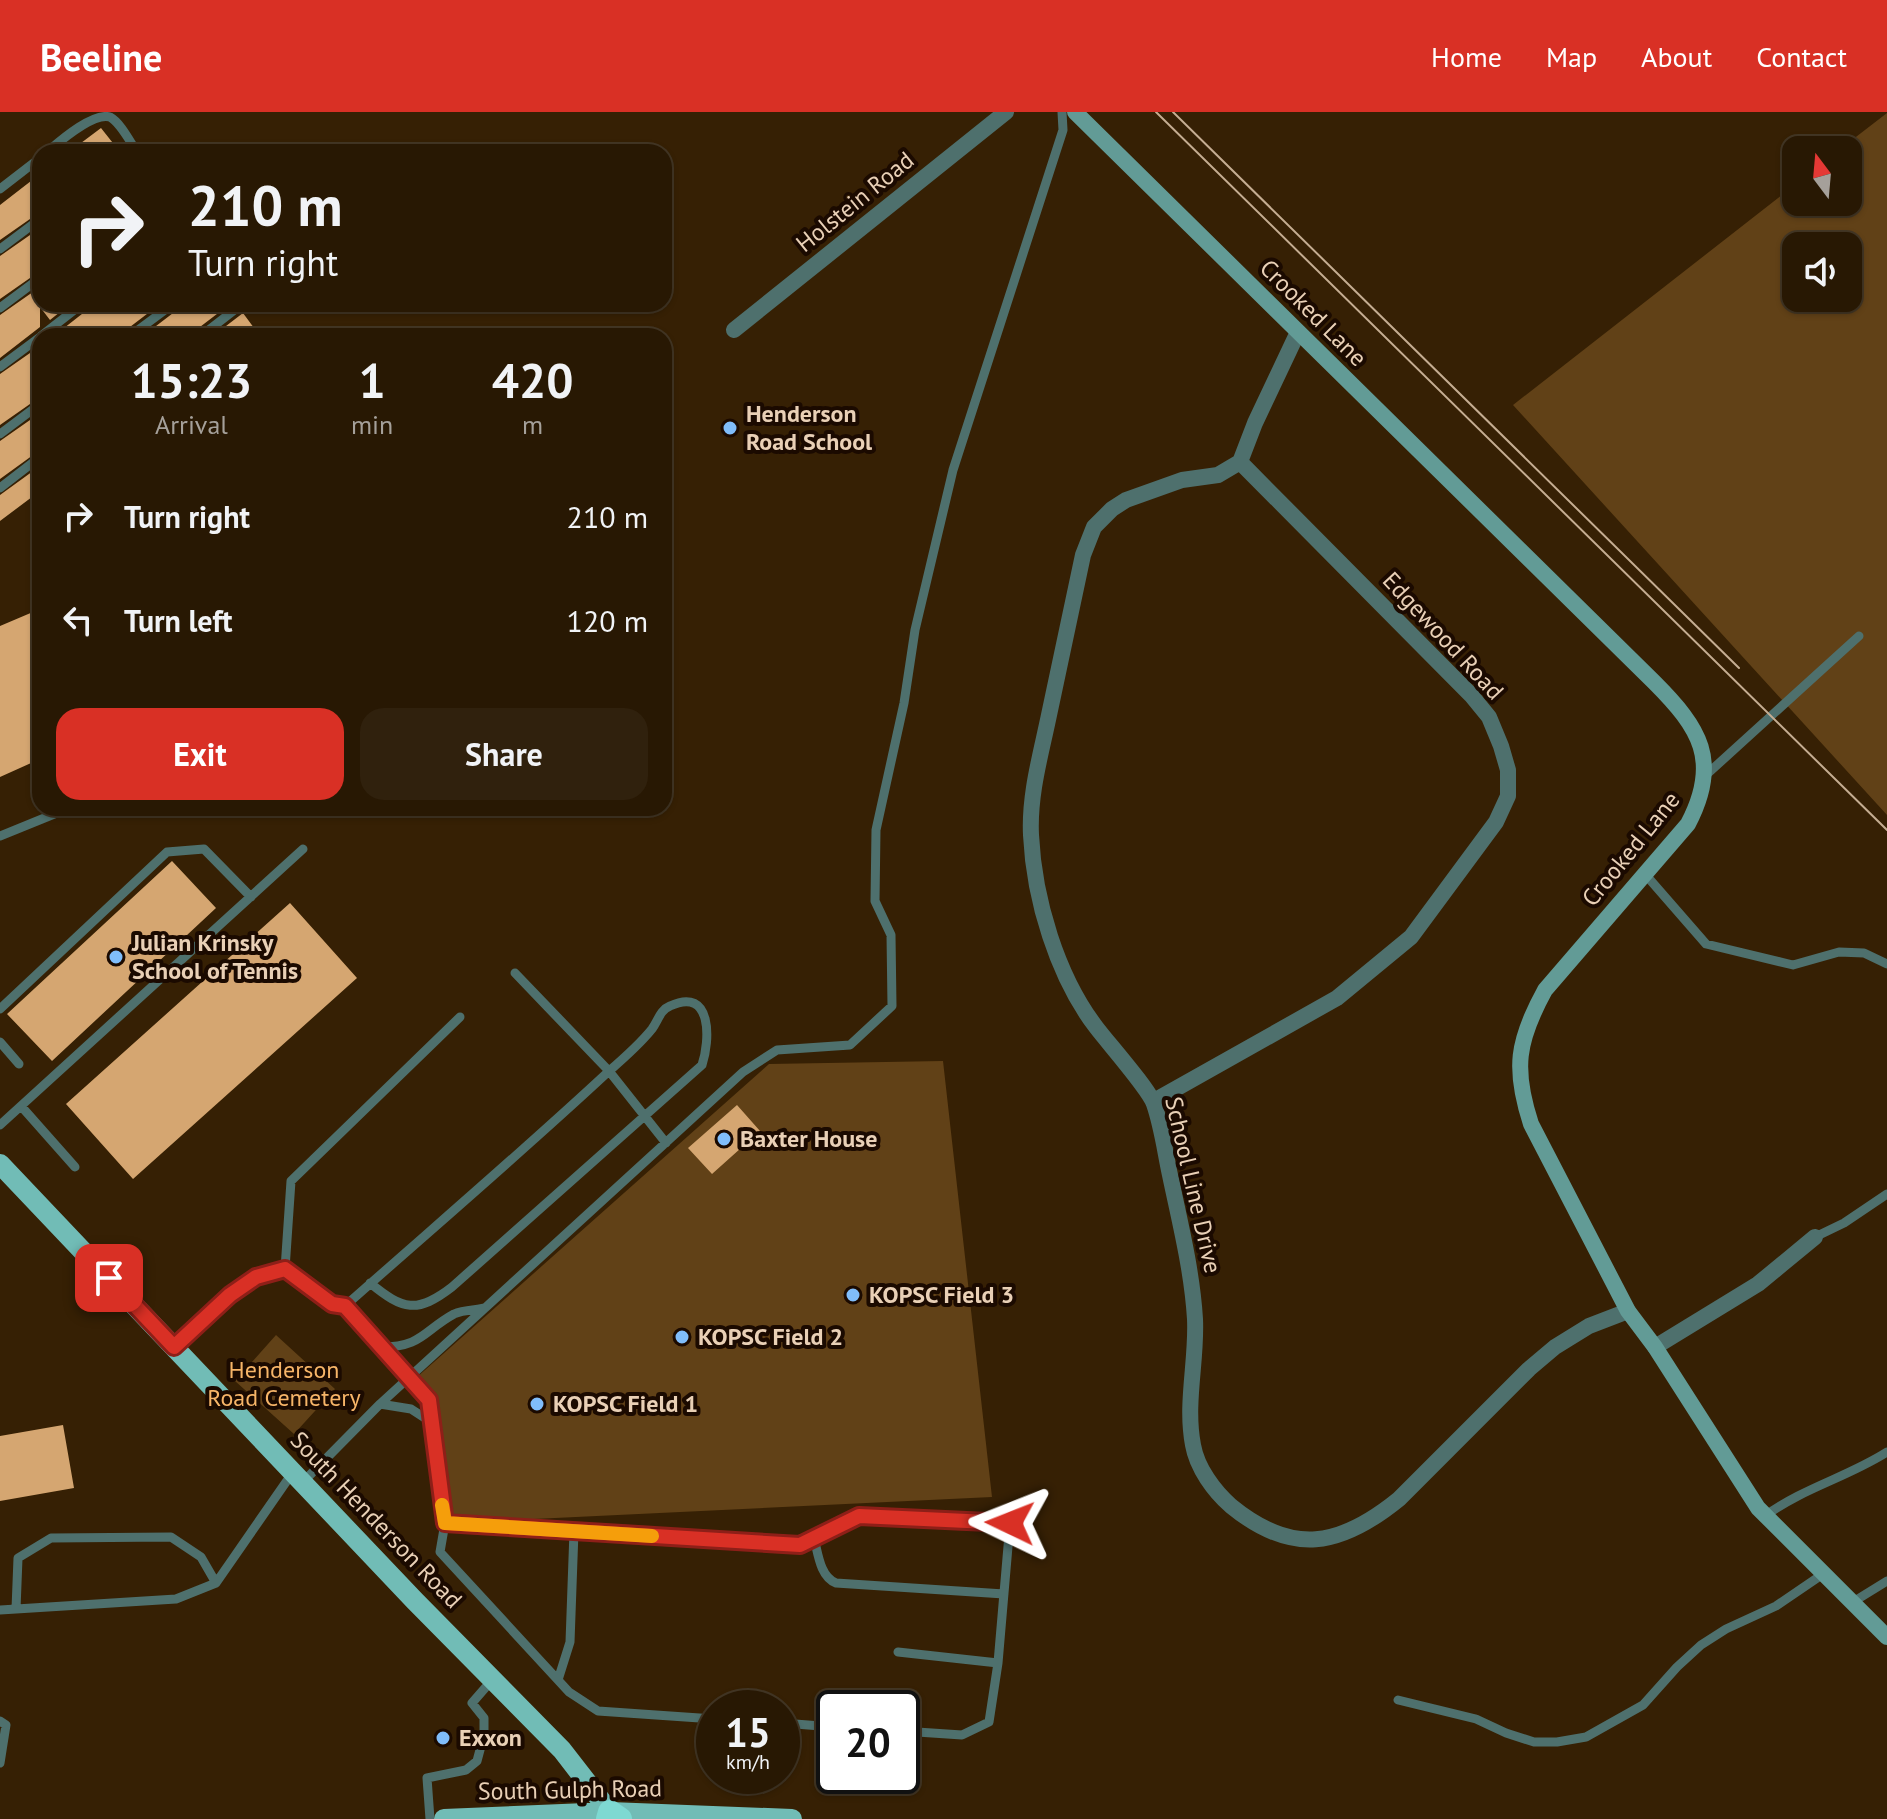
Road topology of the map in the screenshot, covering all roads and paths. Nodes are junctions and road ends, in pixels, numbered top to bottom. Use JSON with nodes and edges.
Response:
{"nodes":[{"id":1,"x":1006,"y":112,"type":"edge"},
{"id":2,"x":1062,"y":112,"type":"edge"},
{"id":3,"x":1075,"y":112,"type":"edge"},
{"id":4,"x":57,"y":144,"type":"edge"},
{"id":5,"x":129,"y":144,"type":"edge"},
{"id":6,"x":32,"y":164,"type":"edge"},
{"id":7,"x":0,"y":189,"type":"edge"},
{"id":8,"x":32,"y":225,"type":"edge"},
{"id":9,"x":0,"y":249,"type":"edge"},
{"id":10,"x":32,"y":284,"type":"edge"},
{"id":11,"x":0,"y":308,"type":"edge"},
{"id":12,"x":72,"y":312,"type":"edge"},
{"id":13,"x":162,"y":312,"type":"edge"},
{"id":14,"x":232,"y":312,"type":"edge"},
{"id":15,"x":50,"y":328,"type":"edge"},
{"id":16,"x":141,"y":328,"type":"edge"},
{"id":17,"x":211,"y":328,"type":"edge"},
{"id":18,"x":734,"y":330,"type":"dead end"},
{"id":19,"x":1298,"y":332,"type":"junction"},
{"id":20,"x":32,"y":342,"type":"edge"},
{"id":21,"x":0,"y":367,"type":"edge"},
{"id":22,"x":32,"y":410,"type":"edge"},
{"id":23,"x":0,"y":434,"type":"edge"},
{"id":24,"x":1240,"y":462,"type":"junction"},
{"id":25,"x":32,"y":463,"type":"edge"},
{"id":26,"x":0,"y":488,"type":"edge"},
{"id":27,"x":1859,"y":636,"type":"dead end"},
{"id":28,"x":1706,"y":775,"type":"junction"},
{"id":29,"x":49,"y":816,"type":"edge"},
{"id":30,"x":0,"y":836,"type":"edge"},
{"id":31,"x":303,"y":849,"type":"dead end"},
{"id":32,"x":1645,"y":874,"type":"junction"},
{"id":33,"x":251,"y":897,"type":"junction"},
{"id":34,"x":1887,"y":964,"type":"edge"},
{"id":35,"x":515,"y":973,"type":"dead end"},
{"id":36,"x":0,"y":1009,"type":"edge"},
{"id":37,"x":460,"y":1017,"type":"dead end"},
{"id":38,"x":0,"y":1042,"type":"edge"},
{"id":39,"x":19,"y":1064,"type":"dead end"},
{"id":40,"x":609,"y":1071,"type":"junction"},
{"id":41,"x":1154,"y":1101,"type":"junction"},
{"id":42,"x":21,"y":1106,"type":"junction"},
{"id":43,"x":644,"y":1115,"type":"junction"},
{"id":44,"x":0,"y":1125,"type":"edge"},
{"id":45,"x":666,"y":1143,"type":"junction"},
{"id":46,"x":0,"y":1164,"type":"edge"},
{"id":47,"x":75,"y":1167,"type":"dead end"},
{"id":48,"x":1887,"y":1194,"type":"edge"},
{"id":49,"x":1815,"y":1237,"type":"joint"},
{"id":50,"x":285,"y":1269,"type":"junction"},
{"id":51,"x":370,"y":1283,"type":"junction"},
{"id":52,"x":345,"y":1306,"type":"junction"},
{"id":53,"x":485,"y":1308,"type":"junction"},
{"id":54,"x":1628,"y":1311,"type":"junction"},
{"id":55,"x":174,"y":1347,"type":"junction"},
{"id":56,"x":381,"y":1347,"type":"junction"},
{"id":57,"x":1655,"y":1347,"type":"junction"},
{"id":58,"x":409,"y":1377,"type":"junction"},
{"id":59,"x":380,"y":1404,"type":"junction"},
{"id":60,"x":431,"y":1422,"type":"junction"},
{"id":61,"x":1887,"y":1452,"type":"edge"},
{"id":62,"x":298,"y":1477,"type":"junction"},
{"id":63,"x":1765,"y":1516,"type":"junction"},
{"id":64,"x":445,"y":1523,"type":"junction"},
{"id":65,"x":574,"y":1531,"type":"junction"},
{"id":66,"x":814,"y":1538,"type":"junction"},
{"id":67,"x":1823,"y":1574,"type":"junction"},
{"id":68,"x":1887,"y":1581,"type":"edge"},
{"id":69,"x":216,"y":1583,"type":"junction"},
{"id":70,"x":1004,"y":1594,"type":"junction"},
{"id":71,"x":1853,"y":1602,"type":"junction"},
{"id":72,"x":16,"y":1609,"type":"junction"},
{"id":73,"x":0,"y":1610,"type":"edge"},
{"id":74,"x":1887,"y":1637,"type":"edge"},
{"id":75,"x":898,"y":1652,"type":"dead end"},
{"id":76,"x":998,"y":1663,"type":"junction"},
{"id":77,"x":493,"y":1680,"type":"junction"},
{"id":78,"x":558,"y":1680,"type":"junction"},
{"id":79,"x":1398,"y":1700,"type":"dead end"},
{"id":80,"x":696,"y":1718,"type":"edge"},
{"id":81,"x":0,"y":1721,"type":"edge"},
{"id":82,"x":920,"y":1732,"type":"edge"},
{"id":83,"x":0,"y":1763,"type":"edge"},
{"id":84,"x":613,"y":1817,"type":"edge"},
{"id":85,"x":430,"y":1819,"type":"edge"},
{"id":86,"x":444,"y":1819,"type":"edge"},
{"id":87,"x":789,"y":1819,"type":"edge"}],
"edges":[{"from":1,"to":18,"type":"street","name":"Holstein Road"},
{"from":2,"to":45,"type":"lane"},
{"from":3,"to":19,"type":"street","name":"Crooked Lane"},
{"from":4,"to":5,"type":"lane"},
{"from":6,"to":7,"type":"lane"},
{"from":8,"to":9,"type":"lane"},
{"from":10,"to":11,"type":"lane"},
{"from":12,"to":15,"type":"lane"},
{"from":13,"to":16,"type":"lane"},
{"from":14,"to":17,"type":"lane"},
{"from":19,"to":24,"type":"street"},
{"from":19,"to":28,"type":"street","name":"Crooked Lane"},
{"from":20,"to":21,"type":"lane"},
{"from":22,"to":23,"type":"lane"},
{"from":24,"to":41,"type":"street","name":"School Line Drive"},
{"from":24,"to":41,"type":"street","name":"Edgewood Road"},
{"from":25,"to":26,"type":"lane"},
{"from":27,"to":28,"type":"lane"},
{"from":28,"to":32,"type":"street","name":"Crooked Lane"},
{"from":29,"to":30,"type":"lane"},
{"from":31,"to":33,"type":"lane"},
{"from":32,"to":34,"type":"lane"},
{"from":32,"to":54,"type":"street","name":"Crooked Lane"},
{"from":33,"to":36,"type":"lane"},
{"from":33,"to":42,"type":"lane"},
{"from":35,"to":40,"type":"lane"},
{"from":37,"to":50,"type":"lane"},
{"from":38,"to":39,"type":"lane"},
{"from":40,"to":43,"type":"lane"},
{"from":40,"to":43,"type":"lane"},
{"from":40,"to":51,"type":"lane"},
{"from":41,"to":54,"type":"street","name":"School Line Drive"},
{"from":42,"to":44,"type":"lane"},
{"from":42,"to":47,"type":"lane"},
{"from":43,"to":45,"type":"lane"},
{"from":43,"to":51,"type":"lane"},
{"from":45,"to":53,"type":"lane"},
{"from":46,"to":55,"type":"main road","name":"South Henderson Road"},
{"from":48,"to":49,"type":"lane"},
{"from":49,"to":57,"type":"street"},
{"from":50,"to":52,"type":"lane"},
{"from":50,"to":55,"type":"lane"},
{"from":51,"to":52,"type":"lane"},
{"from":52,"to":56,"type":"lane"},
{"from":53,"to":56,"type":"lane"},
{"from":53,"to":58,"type":"lane"},
{"from":54,"to":57,"type":"street","name":"Crooked Lane"},
{"from":55,"to":62,"type":"main road","name":"South Henderson Road"},
{"from":56,"to":58,"type":"lane"},
{"from":57,"to":63,"type":"street","name":"Crooked Lane"},
{"from":58,"to":59,"type":"lane"},
{"from":58,"to":60,"type":"lane"},
{"from":59,"to":60,"type":"lane"},
{"from":59,"to":62,"type":"lane"},
{"from":60,"to":64,"type":"lane"},
{"from":61,"to":63,"type":"lane"},
{"from":62,"to":69,"type":"lane"},
{"from":62,"to":77,"type":"main road","name":"South Henderson Road"},
{"from":63,"to":67,"type":"street","name":"Crooked Lane"},
{"from":64,"to":65,"type":"lane"},
{"from":64,"to":78,"type":"lane"},
{"from":65,"to":66,"type":"lane"},
{"from":65,"to":78,"type":"lane"},
{"from":66,"to":70,"type":"lane"},
{"from":66,"to":70,"type":"lane"},
{"from":67,"to":71,"type":"street","name":"Crooked Lane"},
{"from":67,"to":79,"type":"lane"},
{"from":68,"to":71,"type":"lane"},
{"from":69,"to":72,"type":"lane"},
{"from":69,"to":72,"type":"lane"},
{"from":70,"to":76,"type":"lane"},
{"from":71,"to":74,"type":"street","name":"Crooked Lane"},
{"from":72,"to":73,"type":"lane"},
{"from":75,"to":76,"type":"lane"},
{"from":76,"to":82,"type":"lane"},
{"from":77,"to":84,"type":"main road","name":"South Henderson Road"},
{"from":77,"to":85,"type":"lane"},
{"from":78,"to":80,"type":"lane"},
{"from":81,"to":83,"type":"lane"},
{"from":84,"to":86,"type":"main road","name":"South Gulph Road"},
{"from":84,"to":87,"type":"main road","name":"South Gulph Road"}]}
